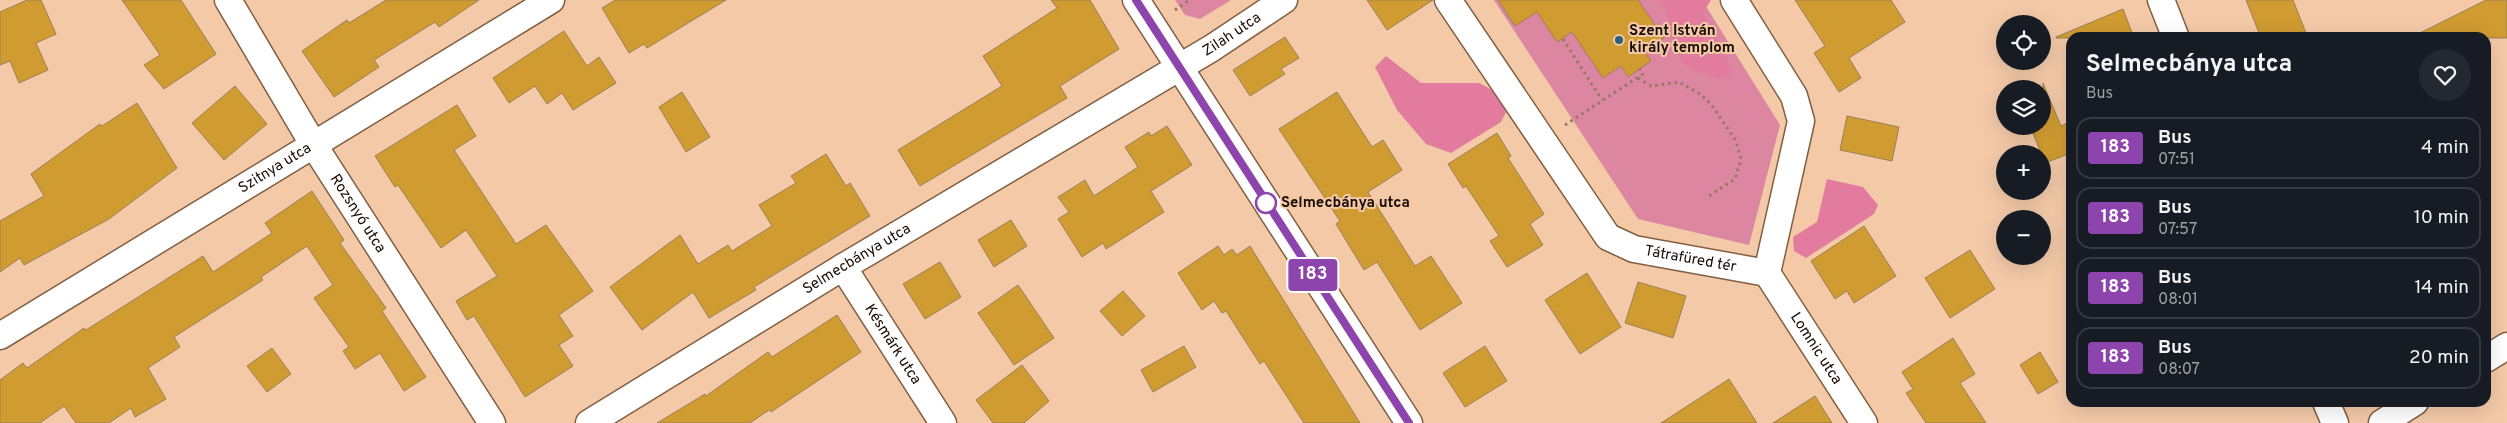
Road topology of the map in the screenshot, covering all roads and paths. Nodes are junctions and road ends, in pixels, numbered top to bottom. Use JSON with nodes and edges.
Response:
{"nodes":[{"id":1,"x":228,"y":0,"type":"edge"},
{"id":2,"x":550,"y":0,"type":"edge"},
{"id":3,"x":1136,"y":0,"type":"edge"},
{"id":4,"x":1189,"y":0,"type":"edge"},
{"id":5,"x":1284,"y":0,"type":"edge"},
{"id":6,"x":1448,"y":0,"type":"edge"},
{"id":7,"x":1734,"y":0,"type":"edge"},
{"id":8,"x":2161,"y":0,"type":"edge"},
{"id":9,"x":1180,"y":6,"type":"dead end"},
{"id":10,"x":2174,"y":32,"type":"edge"},
{"id":11,"x":1563,"y":39,"type":"dead end"},
{"id":12,"x":1178,"y":66,"type":"junction"},
{"id":13,"x":1640,"y":69,"type":"dead end"},
{"id":14,"x":1638,"y":78,"type":"junction"},
{"id":15,"x":1602,"y":100,"type":"junction"},
{"id":16,"x":1543,"y":141,"type":"junction"},
{"id":17,"x":313,"y":144,"type":"junction"},
{"id":18,"x":1709,"y":196,"type":"dead end"},
{"id":19,"x":843,"y":267,"type":"junction"},
{"id":20,"x":1768,"y":273,"type":"junction"},
{"id":21,"x":0,"y":336,"type":"edge"},
{"id":22,"x":2507,"y":346,"type":"edge"},
{"id":23,"x":2491,"y":356,"type":"edge"},
{"id":24,"x":2328,"y":407,"type":"edge"},
{"id":25,"x":2407,"y":407,"type":"edge"},
{"id":26,"x":492,"y":423,"type":"edge"},
{"id":27,"x":589,"y":423,"type":"edge"},
{"id":28,"x":942,"y":423,"type":"edge"},
{"id":29,"x":1409,"y":423,"type":"edge"},
{"id":30,"x":1864,"y":423,"type":"edge"},
{"id":31,"x":2335,"y":423,"type":"edge"},
{"id":32,"x":2382,"y":423,"type":"edge"}],
"edges":[{"from":1,"to":17,"type":"street","name":"Rozsnyó utca"},
{"from":2,"to":17,"type":"street","name":"Szitnya utca"},
{"from":3,"to":12,"type":"street"},
{"from":4,"to":9,"type":"path"},
{"from":5,"to":12,"type":"street","name":"Zilah utca"},
{"from":6,"to":16,"type":"street","name":"Tátrafüred tér"},
{"from":7,"to":20,"type":"street"},
{"from":8,"to":10,"type":"street"},
{"from":11,"to":15,"type":"path"},
{"from":12,"to":19,"type":"street","name":"Selmecbánya utca"},
{"from":12,"to":29,"type":"street"},
{"from":13,"to":14,"type":"path"},
{"from":14,"to":15,"type":"path"},
{"from":14,"to":18,"type":"path"},
{"from":15,"to":16,"type":"path"},
{"from":16,"to":20,"type":"street","name":"Tátrafüred tér"},
{"from":17,"to":21,"type":"street","name":"Szitnya utca"},
{"from":17,"to":26,"type":"street","name":"Rozsnyó utca"},
{"from":19,"to":27,"type":"street","name":"Selmecbánya utca"},
{"from":19,"to":28,"type":"street","name":"Késmárk utca"},
{"from":20,"to":30,"type":"street","name":"Lomnic utca"},
{"from":22,"to":23,"type":"street"},
{"from":24,"to":31,"type":"street"},
{"from":25,"to":32,"type":"street"}]}
